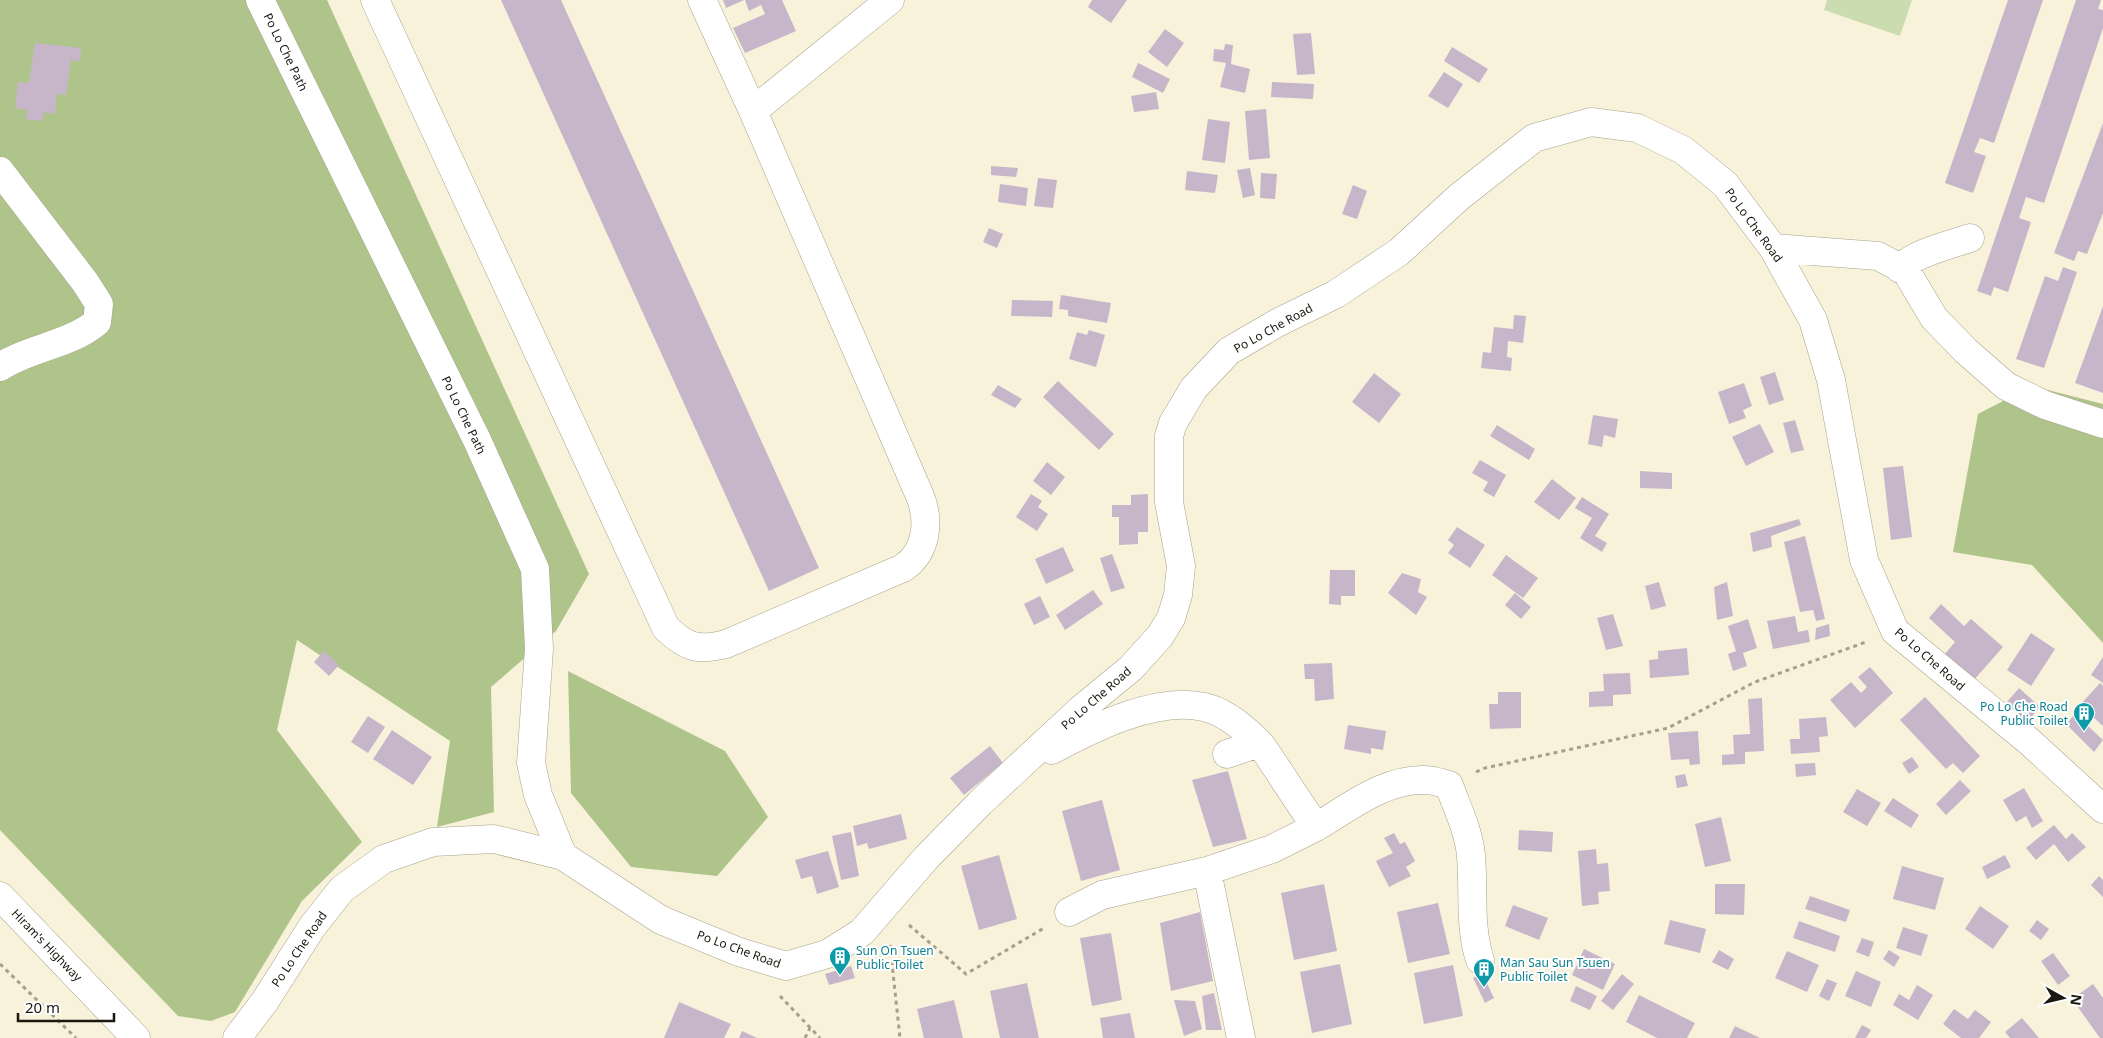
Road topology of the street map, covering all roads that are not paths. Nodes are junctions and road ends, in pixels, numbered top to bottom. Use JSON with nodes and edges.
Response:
{"nodes":[{"id":1,"x":260,"y":0,"type":"edge"},
{"id":2,"x":375,"y":0,"type":"edge"},
{"id":3,"x":702,"y":0,"type":"edge"},
{"id":4,"x":890,"y":0,"type":"edge"},
{"id":5,"x":753,"y":111,"type":"junction"},
{"id":6,"x":0,"y":171,"type":"edge"},
{"id":7,"x":1970,"y":238,"type":"dead end"},
{"id":8,"x":1773,"y":248,"type":"junction"},
{"id":9,"x":1900,"y":269,"type":"junction"},
{"id":10,"x":0,"y":367,"type":"edge"},
{"id":11,"x":2103,"y":424,"type":"edge"},
{"id":12,"x":1259,"y":744,"type":"junction"},
{"id":13,"x":1227,"y":754,"type":"dead end"},
{"id":14,"x":1020,"y":767,"type":"junction"},
{"id":15,"x":2103,"y":809,"type":"edge"},
{"id":16,"x":1316,"y":827,"type":"junction"},
{"id":17,"x":563,"y":856,"type":"junction"},
{"id":18,"x":1208,"y":871,"type":"junction"},
{"id":19,"x":0,"y":896,"type":"edge"},
{"id":20,"x":1070,"y":912,"type":"road end"},
{"id":21,"x":1480,"y":960,"type":"dead end"},
{"id":22,"x":136,"y":1038,"type":"edge"},
{"id":23,"x":236,"y":1038,"type":"edge"},
{"id":24,"x":1241,"y":1038,"type":"edge"}],
"edges":[{"from":1,"to":17,"type":"street","name":"Po Lo Che Path"},
{"from":2,"to":5,"type":"street"},
{"from":3,"to":5,"type":"street"},
{"from":4,"to":5,"type":"street"},
{"from":6,"to":10,"type":"street"},
{"from":7,"to":9,"type":"street"},
{"from":8,"to":9,"type":"street"},
{"from":8,"to":14,"type":"street","name":"Po Lo Che Road"},
{"from":8,"to":15,"type":"street","name":"Po Lo Che Road"},
{"from":9,"to":11,"type":"street"},
{"from":12,"to":13,"type":"street"},
{"from":12,"to":14,"type":"street"},
{"from":12,"to":16,"type":"street"},
{"from":14,"to":17,"type":"street","name":"Po Lo Che Road"},
{"from":16,"to":18,"type":"street"},
{"from":16,"to":21,"type":"street"},
{"from":17,"to":23,"type":"street","name":"Po Lo Che Road"},
{"from":18,"to":20,"type":"street"},
{"from":18,"to":24,"type":"street"},
{"from":19,"to":22,"type":"street","name":"Hiram's Highway"}]}
